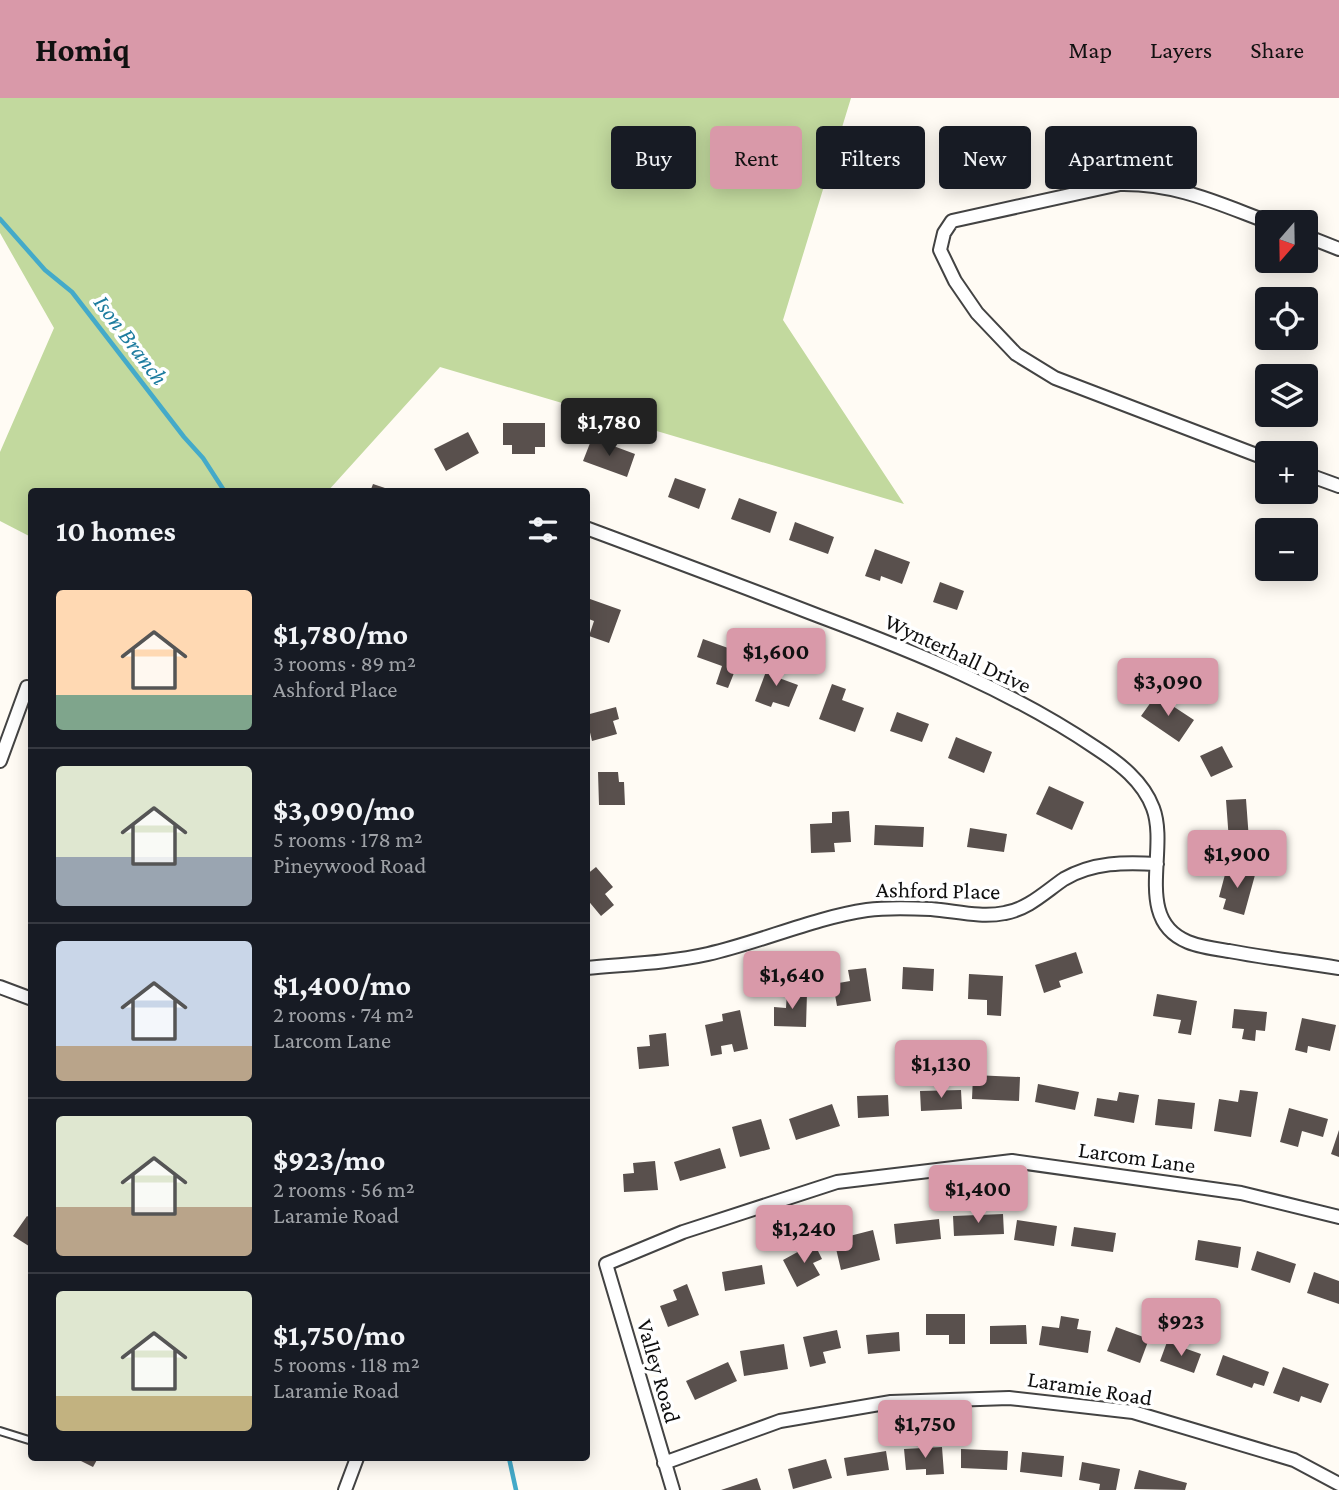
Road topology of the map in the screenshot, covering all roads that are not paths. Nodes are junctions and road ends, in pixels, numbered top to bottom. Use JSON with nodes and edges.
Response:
{"nodes":[{"id":1,"x":1255,"y":217,"type":"edge"},
{"id":2,"x":1318,"y":241,"type":"edge"},
{"id":3,"x":1339,"y":249,"type":"edge"},
{"id":4,"x":1255,"y":454,"type":"edge"},
{"id":5,"x":1318,"y":478,"type":"edge"},
{"id":6,"x":1339,"y":486,"type":"edge"},
{"id":7,"x":590,"y":529,"type":"edge"},
{"id":8,"x":27,"y":687,"type":"dead end"},
{"id":9,"x":0,"y":761,"type":"edge"},
{"id":10,"x":1157,"y":864,"type":"junction"},
{"id":11,"x":590,"y":968,"type":"edge"},
{"id":12,"x":1339,"y":968,"type":"edge"},
{"id":13,"x":0,"y":987,"type":"edge"},
{"id":14,"x":28,"y":998,"type":"edge"},
{"id":15,"x":1339,"y":1217,"type":"edge"},
{"id":16,"x":606,"y":1264,"type":"joint"},
{"id":17,"x":0,"y":1431,"type":"edge"},
{"id":18,"x":28,"y":1440,"type":"edge"},
{"id":19,"x":356,"y":1461,"type":"edge"},
{"id":20,"x":664,"y":1463,"type":"junction"},
{"id":21,"x":1339,"y":1484,"type":"edge"},
{"id":22,"x":345,"y":1490,"type":"edge"},
{"id":23,"x":673,"y":1490,"type":"edge"}],
"edges":[{"from":1,"to":4,"type":"street"},
{"from":2,"to":3,"type":"street"},
{"from":5,"to":6,"type":"street"},
{"from":7,"to":10,"type":"street","name":"Wynterhall Drive"},
{"from":8,"to":9,"type":"street"},
{"from":10,"to":11,"type":"street","name":"Ashford Place"},
{"from":10,"to":12,"type":"street","name":"Wynterhall Drive"},
{"from":13,"to":14,"type":"street"},
{"from":15,"to":16,"type":"street","name":"Larcom Lane"},
{"from":16,"to":20,"type":"street","name":"Valley Road"},
{"from":17,"to":18,"type":"lane"},
{"from":19,"to":22,"type":"street"},
{"from":20,"to":21,"type":"street","name":"Laramie Road"},
{"from":20,"to":23,"type":"street","name":"Valley Road"}]}
